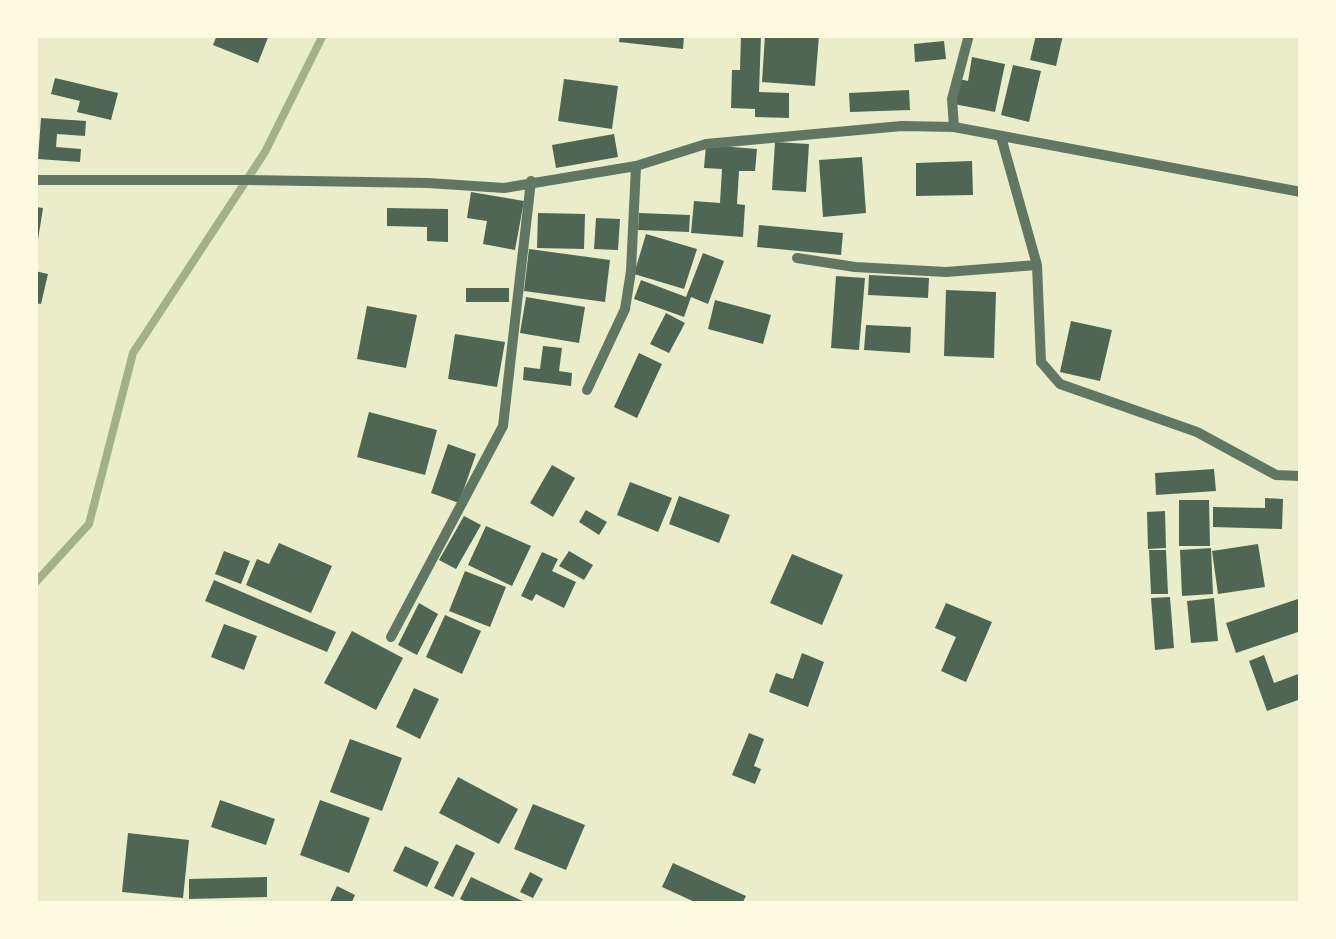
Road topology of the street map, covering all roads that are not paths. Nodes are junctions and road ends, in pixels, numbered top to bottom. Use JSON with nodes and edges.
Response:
{"nodes":[{"id":1,"x":969,"y":35,"type":"edge"},
{"id":2,"x":954,"y":127,"type":"junction"},
{"id":3,"x":1001,"y":137,"type":"junction"},
{"id":4,"x":636,"y":166,"type":"junction"},
{"id":5,"x":35,"y":180,"type":"edge"},
{"id":6,"x":531,"y":181,"type":"junction"},
{"id":7,"x":1301,"y":192,"type":"edge"},
{"id":8,"x":797,"y":258,"type":"dead end"},
{"id":9,"x":1037,"y":265,"type":"junction"},
{"id":10,"x":587,"y":390,"type":"dead end"},
{"id":11,"x":1301,"y":476,"type":"edge"},
{"id":12,"x":391,"y":637,"type":"dead end"}],
"edges":[{"from":1,"to":2,"type":"street"},
{"from":2,"to":3,"type":"street"},
{"from":2,"to":4,"type":"street"},
{"from":3,"to":7,"type":"street"},
{"from":3,"to":9,"type":"street"},
{"from":4,"to":6,"type":"street"},
{"from":4,"to":10,"type":"street"},
{"from":5,"to":6,"type":"street"},
{"from":6,"to":12,"type":"street"},
{"from":8,"to":9,"type":"street"},
{"from":9,"to":11,"type":"street"}]}
